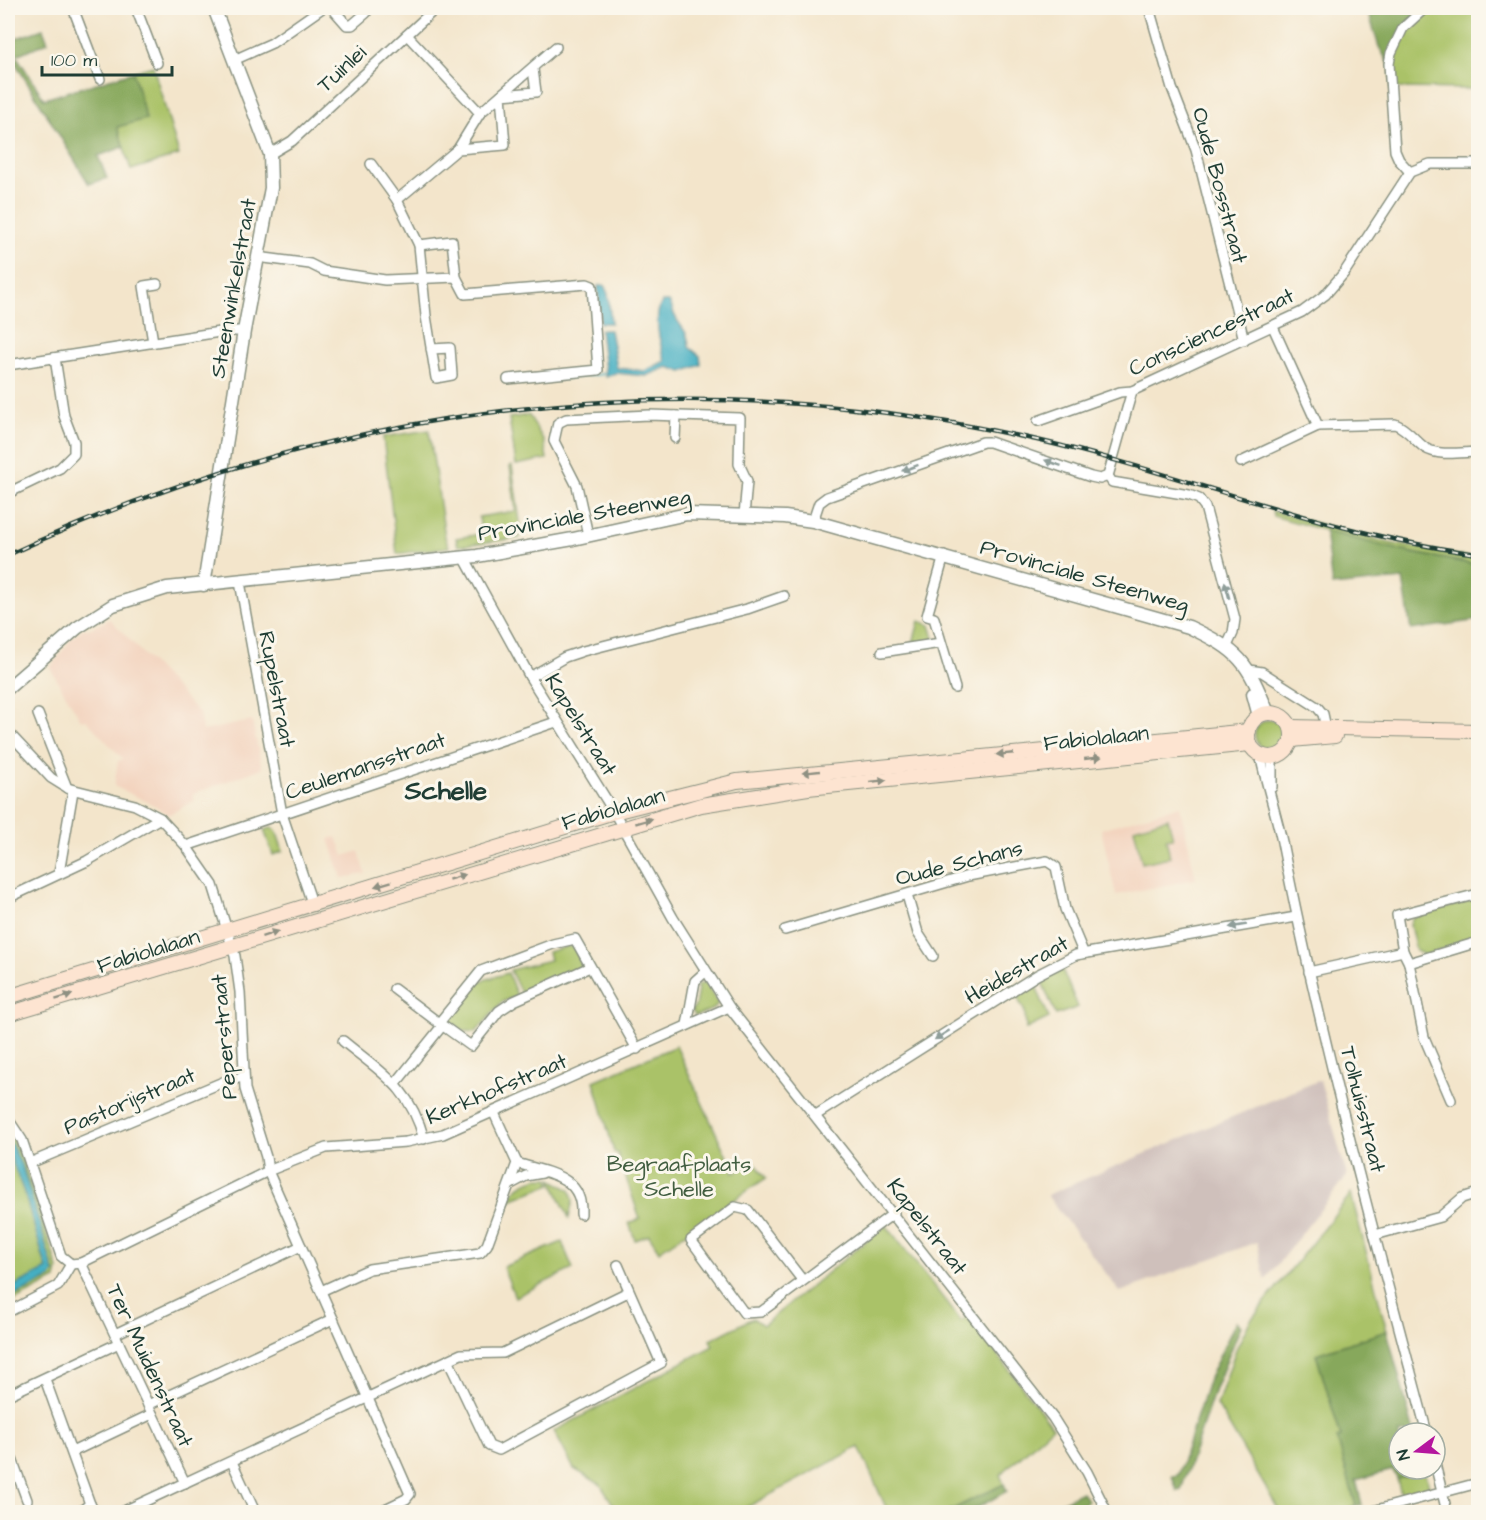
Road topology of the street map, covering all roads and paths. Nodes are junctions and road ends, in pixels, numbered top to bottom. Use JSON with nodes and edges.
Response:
{"nodes":[{"id":1,"x":73,"y":8,"type":"edge"},
{"id":2,"x":136,"y":8,"type":"edge"},
{"id":3,"x":214,"y":8,"type":"edge"},
{"id":4,"x":322,"y":8,"type":"edge"},
{"id":5,"x":332,"y":8,"type":"edge"},
{"id":6,"x":436,"y":8,"type":"edge"},
{"id":7,"x":1149,"y":8,"type":"edge"},
{"id":8,"x":1425,"y":8,"type":"edge"},
{"id":9,"x":366,"y":13,"type":"dead end"},
{"id":10,"x":407,"y":35,"type":"junction"},
{"id":11,"x":556,"y":47,"type":"dead end"},
{"id":12,"x":234,"y":60,"type":"junction"},
{"id":13,"x":157,"y":63,"type":"dead end"},
{"id":14,"x":533,"y":69,"type":"junction"},
{"id":15,"x":100,"y":79,"type":"dead end"},
{"id":16,"x":501,"y":95,"type":"junction"},
{"id":17,"x":480,"y":113,"type":"junction"},
{"id":18,"x":458,"y":149,"type":"junction"},
{"id":19,"x":270,"y":154,"type":"junction"},
{"id":20,"x":371,"y":164,"type":"dead end"},
{"id":21,"x":1479,"y":164,"type":"edge"},
{"id":22,"x":1410,"y":172,"type":"junction"},
{"id":23,"x":397,"y":200,"type":"junction"},
{"id":24,"x":419,"y":245,"type":"junction"},
{"id":25,"x":257,"y":257,"type":"junction"},
{"id":26,"x":456,"y":277,"type":"junction"},
{"id":27,"x":423,"y":278,"type":"junction"},
{"id":28,"x":157,"y":284,"type":"dead end"},
{"id":29,"x":1273,"y":327,"type":"junction"},
{"id":30,"x":244,"y":331,"type":"junction"},
{"id":31,"x":1244,"y":340,"type":"junction"},
{"id":32,"x":153,"y":342,"type":"junction"},
{"id":33,"x":431,"y":349,"type":"dead end"},
{"id":34,"x":55,"y":358,"type":"junction"},
{"id":35,"x":8,"y":365,"type":"edge"},
{"id":36,"x":508,"y":379,"type":"dead end"},
{"id":37,"x":1132,"y":391,"type":"junction"},
{"id":38,"x":676,"y":416,"type":"junction"},
{"id":39,"x":1038,"y":420,"type":"dead end"},
{"id":40,"x":1318,"y":426,"type":"junction"},
{"id":41,"x":675,"y":438,"type":"dead end"},
{"id":42,"x":1479,"y":452,"type":"edge"},
{"id":43,"x":1241,"y":462,"type":"dead end"},
{"id":44,"x":1108,"y":476,"type":"junction"},
{"id":45,"x":8,"y":493,"type":"edge"},
{"id":46,"x":744,"y":516,"type":"junction"},
{"id":47,"x":813,"y":521,"type":"junction"},
{"id":48,"x":588,"y":535,"type":"junction"},
{"id":49,"x":944,"y":556,"type":"junction"},
{"id":50,"x":464,"y":557,"type":"junction"},
{"id":51,"x":240,"y":582,"type":"junction"},
{"id":52,"x":204,"y":585,"type":"junction"},
{"id":53,"x":784,"y":596,"type":"dead end"},
{"id":54,"x":941,"y":643,"type":"junction"},
{"id":55,"x":1227,"y":646,"type":"junction"},
{"id":56,"x":882,"y":651,"type":"dead end"},
{"id":57,"x":1249,"y":670,"type":"junction"},
{"id":58,"x":530,"y":677,"type":"junction"},
{"id":59,"x":8,"y":688,"type":"edge"},
{"id":60,"x":955,"y":688,"type":"dead end"},
{"id":61,"x":38,"y":714,"type":"dead end"},
{"id":62,"x":1263,"y":715,"type":"junction"},
{"id":63,"x":556,"y":722,"type":"junction"},
{"id":64,"x":1326,"y":728,"type":"junction"},
{"id":65,"x":1373,"y":731,"type":"junction"},
{"id":66,"x":1479,"y":731,"type":"edge"},
{"id":67,"x":8,"y":732,"type":"edge"},
{"id":68,"x":1298,"y":733,"type":"junction"},
{"id":69,"x":1250,"y":737,"type":"junction"},
{"id":70,"x":1266,"y":755,"type":"junction"},
{"id":71,"x":70,"y":789,"type":"junction"},
{"id":72,"x":614,"y":812,"type":"junction"},
{"id":73,"x":282,"y":814,"type":"junction"},
{"id":74,"x":160,"y":818,"type":"junction"},
{"id":75,"x":622,"y":827,"type":"junction"},
{"id":76,"x":186,"y":846,"type":"junction"},
{"id":77,"x":59,"y":873,"type":"junction"},
{"id":78,"x":1479,"y":894,"type":"edge"},
{"id":79,"x":907,"y":895,"type":"junction"},
{"id":80,"x":8,"y":898,"type":"edge"},
{"id":81,"x":313,"y":906,"type":"junction"},
{"id":82,"x":1296,"y":917,"type":"junction"},
{"id":83,"x":228,"y":929,"type":"junction"},
{"id":84,"x":785,"y":930,"type":"dead end"},
{"id":85,"x":1479,"y":942,"type":"edge"},
{"id":86,"x":233,"y":946,"type":"junction"},
{"id":87,"x":1403,"y":951,"type":"junction"},
{"id":88,"x":1083,"y":952,"type":"junction"},
{"id":89,"x":933,"y":956,"type":"dead end"},
{"id":90,"x":1409,"y":963,"type":"junction"},
{"id":91,"x":590,"y":967,"type":"junction"},
{"id":92,"x":705,"y":972,"type":"junction"},
{"id":93,"x":1309,"y":972,"type":"junction"},
{"id":94,"x":394,"y":989,"type":"dead end"},
{"id":95,"x":8,"y":997,"type":"edge"},
{"id":96,"x":729,"y":1006,"type":"junction"},
{"id":97,"x":8,"y":1014,"type":"edge"},
{"id":98,"x":441,"y":1025,"type":"junction"},
{"id":99,"x":687,"y":1025,"type":"junction"},
{"id":100,"x":343,"y":1041,"type":"dead end"},
{"id":101,"x":637,"y":1048,"type":"junction"},
{"id":102,"x":243,"y":1077,"type":"junction"},
{"id":103,"x":396,"y":1083,"type":"junction"},
{"id":104,"x":1451,"y":1100,"type":"dead end"},
{"id":105,"x":494,"y":1113,"type":"junction"},
{"id":106,"x":816,"y":1115,"type":"junction"},
{"id":107,"x":8,"y":1119,"type":"edge"},
{"id":108,"x":424,"y":1140,"type":"junction"},
{"id":109,"x":30,"y":1162,"type":"junction"},
{"id":110,"x":517,"y":1163,"type":"junction"},
{"id":111,"x":268,"y":1171,"type":"junction"},
{"id":112,"x":545,"y":1172,"type":"junction"},
{"id":113,"x":511,"y":1185,"type":"junction"},
{"id":114,"x":1479,"y":1193,"type":"edge"},
{"id":115,"x":894,"y":1213,"type":"junction"},
{"id":116,"x":581,"y":1214,"type":"dead end"},
{"id":117,"x":1375,"y":1235,"type":"junction"},
{"id":118,"x":301,"y":1246,"type":"junction"},
{"id":119,"x":76,"y":1264,"type":"junction"},
{"id":120,"x":618,"y":1266,"type":"dead end"},
{"id":121,"x":799,"y":1284,"type":"junction"},
{"id":122,"x":321,"y":1291,"type":"junction"},
{"id":123,"x":628,"y":1292,"type":"junction"},
{"id":124,"x":8,"y":1312,"type":"edge"},
{"id":125,"x":333,"y":1318,"type":"junction"},
{"id":126,"x":117,"y":1339,"type":"junction"},
{"id":127,"x":448,"y":1360,"type":"junction"},
{"id":128,"x":45,"y":1379,"type":"junction"},
{"id":129,"x":8,"y":1395,"type":"edge"},
{"id":130,"x":368,"y":1397,"type":"junction"},
{"id":131,"x":151,"y":1410,"type":"junction"},
{"id":132,"x":1424,"y":1421,"type":"edge"},
{"id":133,"x":8,"y":1448,"type":"edge"},
{"id":134,"x":72,"y":1452,"type":"junction"},
{"id":135,"x":232,"y":1462,"type":"junction"},
{"id":136,"x":1440,"y":1481,"type":"edge"},
{"id":137,"x":185,"y":1483,"type":"junction"},
{"id":138,"x":1479,"y":1483,"type":"edge"},
{"id":139,"x":1443,"y":1492,"type":"junction"},
{"id":140,"x":27,"y":1500,"type":"dead end"},
{"id":141,"x":92,"y":1508,"type":"edge"},
{"id":142,"x":80,"y":1512,"type":"edge"},
{"id":143,"x":122,"y":1512,"type":"edge"},
{"id":144,"x":255,"y":1512,"type":"edge"},
{"id":145,"x":379,"y":1512,"type":"edge"},
{"id":146,"x":1107,"y":1512,"type":"edge"},
{"id":147,"x":1369,"y":1512,"type":"edge"},
{"id":148,"x":1447,"y":1512,"type":"edge"}],
"edges":[{"from":1,"to":15,"type":"street"},
{"from":2,"to":13,"type":"street"},
{"from":3,"to":12,"type":"street","name":"Steenwinkelstraat"},
{"from":4,"to":12,"type":"street"},
{"from":5,"to":9,"type":"street"},
{"from":6,"to":10,"type":"street","name":"Tuinlei"},
{"from":7,"to":31,"type":"street","name":"Oude Bosstraat"},
{"from":8,"to":22,"type":"street"},
{"from":10,"to":17,"type":"street"},
{"from":10,"to":19,"type":"street","name":"Tuinlei"},
{"from":11,"to":14,"type":"street"},
{"from":12,"to":19,"type":"street","name":"Steenwinkelstraat"},
{"from":14,"to":16,"type":"street"},
{"from":14,"to":16,"type":"street"},
{"from":16,"to":17,"type":"street"},
{"from":16,"to":18,"type":"street"},
{"from":17,"to":18,"type":"street"},
{"from":18,"to":23,"type":"street"},
{"from":19,"to":25,"type":"street","name":"Steenwinkelstraat"},
{"from":20,"to":23,"type":"street"},
{"from":21,"to":22,"type":"street"},
{"from":22,"to":29,"type":"street","name":"Consciencestraat"},
{"from":23,"to":24,"type":"street"},
{"from":24,"to":26,"type":"street"},
{"from":24,"to":27,"type":"street"},
{"from":25,"to":27,"type":"street"},
{"from":25,"to":30,"type":"street","name":"Steenwinkelstraat"},
{"from":26,"to":27,"type":"street"},
{"from":26,"to":36,"type":"street"},
{"from":27,"to":33,"type":"street"},
{"from":28,"to":32,"type":"street"},
{"from":29,"to":31,"type":"street","name":"Consciencestraat"},
{"from":29,"to":40,"type":"street"},
{"from":30,"to":32,"type":"street"},
{"from":30,"to":52,"type":"street","name":"Steenwinkelstraat"},
{"from":31,"to":37,"type":"street","name":"Consciencestraat"},
{"from":32,"to":34,"type":"street"},
{"from":34,"to":35,"type":"street"},
{"from":34,"to":45,"type":"street"},
{"from":37,"to":39,"type":"street","name":"Consciencestraat"},
{"from":37,"to":44,"type":"street"},
{"from":38,"to":41,"type":"street"},
{"from":38,"to":46,"type":"street"},
{"from":38,"to":48,"type":"street"},
{"from":40,"to":42,"type":"street"},
{"from":40,"to":43,"type":"street"},
{"from":44,"to":47,"type":"street","one_way":true},
{"from":55,"to":44,"type":"street","one_way":true},
{"from":46,"to":47,"type":"street","name":"Provinciale Steenweg"},
{"from":46,"to":48,"type":"street","name":"Provinciale Steenweg"},
{"from":47,"to":49,"type":"street","name":"Provinciale Steenweg"},
{"from":48,"to":50,"type":"street","name":"Provinciale Steenweg"},
{"from":49,"to":54,"type":"street"},
{"from":49,"to":55,"type":"street","name":"Provinciale Steenweg"},
{"from":50,"to":51,"type":"street","name":"Provinciale Steenweg"},
{"from":50,"to":58,"type":"street","name":"Kapelstraat"},
{"from":51,"to":52,"type":"street","name":"Provinciale Steenweg"},
{"from":51,"to":73,"type":"street","name":"Rupelstraat"},
{"from":52,"to":59,"type":"street","name":"Provinciale Steenweg"},
{"from":53,"to":58,"type":"street"},
{"from":54,"to":56,"type":"street"},
{"from":54,"to":60,"type":"street"},
{"from":55,"to":57,"type":"street","name":"Provinciale Steenweg"},
{"from":57,"to":62,"type":"street"},
{"from":57,"to":64,"type":"street","name":"Provinciale Steenweg"},
{"from":58,"to":63,"type":"street","name":"Kapelstraat"},
{"from":61,"to":71,"type":"street"},
{"from":62,"to":68,"type":"main road"},
{"from":62,"to":69,"type":"main road"},
{"from":63,"to":72,"type":"street","name":"Kapelstraat"},
{"from":63,"to":73,"type":"street","name":"Ceulemansstraat"},
{"from":64,"to":65,"type":"main road"},
{"from":64,"to":68,"type":"main road"},
{"from":65,"to":66,"type":"main road"},
{"from":65,"to":68,"type":"main road"},
{"from":67,"to":71,"type":"street","name":"Peperstraat"},
{"from":68,"to":70,"type":"main road"},
{"from":69,"to":70,"type":"main road"},
{"from":69,"to":72,"type":"main road","name":"Fabiolalaan","one_way":true},
{"from":75,"to":69,"type":"main road","name":"Fabiolalaan","one_way":true},
{"from":70,"to":82,"type":"street","name":"Tolhuisstraat"},
{"from":71,"to":74,"type":"street","name":"Peperstraat"},
{"from":71,"to":77,"type":"street"},
{"from":72,"to":75,"type":"street","name":"Kapelstraat"},
{"from":72,"to":81,"type":"main road","name":"Fabiolalaan","one_way":true},
{"from":73,"to":76,"type":"street","name":"Ceulemansstraat"},
{"from":73,"to":81,"type":"street","name":"Rupelstraat"},
{"from":74,"to":76,"type":"street","name":"Peperstraat"},
{"from":74,"to":77,"type":"street"},
{"from":86,"to":75,"type":"main road","name":"Fabiolalaan","one_way":true},
{"from":75,"to":92,"type":"street","name":"Kapelstraat"},
{"from":76,"to":83,"type":"street","name":"Peperstraat"},
{"from":77,"to":80,"type":"street"},
{"from":78,"to":87,"type":"street"},
{"from":79,"to":84,"type":"street","name":"Oude Schans"},
{"from":79,"to":88,"type":"street","name":"Oude Schans"},
{"from":79,"to":89,"type":"street"},
{"from":81,"to":83,"type":"main road","name":"Fabiolalaan"},
{"from":82,"to":88,"type":"street","name":"Heidestraat","one_way":true},
{"from":82,"to":93,"type":"street","name":"Tolhuisstraat"},
{"from":83,"to":86,"type":"street","name":"Peperstraat"},
{"from":83,"to":95,"type":"main road","name":"Fabiolalaan"},
{"from":85,"to":90,"type":"street"},
{"from":97,"to":86,"type":"main road","name":"Fabiolalaan","one_way":true},
{"from":86,"to":102,"type":"street","name":"Peperstraat"},
{"from":87,"to":90,"type":"street"},
{"from":87,"to":93,"type":"street"},
{"from":88,"to":106,"type":"street","name":"Heidestraat","one_way":true},
{"from":90,"to":104,"type":"street"},
{"from":91,"to":98,"type":"street"},
{"from":91,"to":98,"type":"street"},
{"from":91,"to":101,"type":"street"},
{"from":92,"to":96,"type":"street","name":"Kapelstraat"},
{"from":92,"to":99,"type":"street"},
{"from":93,"to":117,"type":"street","name":"Tolhuisstraat"},
{"from":94,"to":98,"type":"street"},
{"from":96,"to":99,"type":"street","name":"Kerkhofstraat"},
{"from":96,"to":106,"type":"street","name":"Kapelstraat"},
{"from":98,"to":103,"type":"street"},
{"from":99,"to":101,"type":"street","name":"Kerkhofstraat"},
{"from":100,"to":103,"type":"street"},
{"from":101,"to":105,"type":"street","name":"Kerkhofstraat"},
{"from":102,"to":109,"type":"street","name":"Pastorijstraat"},
{"from":102,"to":111,"type":"street","name":"Peperstraat"},
{"from":103,"to":108,"type":"street"},
{"from":105,"to":108,"type":"street","name":"Kerkhofstraat"},
{"from":105,"to":110,"type":"street"},
{"from":106,"to":115,"type":"street","name":"Kapelstraat"},
{"from":107,"to":109,"type":"street","name":"Ter Muidenstraat"},
{"from":108,"to":111,"type":"street","name":"Kerkhofstraat"},
{"from":109,"to":119,"type":"street","name":"Ter Muidenstraat"},
{"from":110,"to":112,"type":"street"},
{"from":110,"to":113,"type":"street"},
{"from":111,"to":118,"type":"street","name":"Peperstraat"},
{"from":111,"to":119,"type":"street","name":"Kerkhofstraat"},
{"from":112,"to":113,"type":"street"},
{"from":112,"to":116,"type":"street"},
{"from":113,"to":122,"type":"street"},
{"from":114,"to":117,"type":"street"},
{"from":115,"to":121,"type":"street"},
{"from":115,"to":146,"type":"street","name":"Kapelstraat"},
{"from":117,"to":132,"type":"street","name":"Tolhuisstraat"},
{"from":118,"to":122,"type":"street","name":"Peperstraat"},
{"from":118,"to":126,"type":"street"},
{"from":119,"to":124,"type":"street"},
{"from":119,"to":126,"type":"street","name":"Ter Muidenstraat"},
{"from":120,"to":123,"type":"street"},
{"from":121,"to":121,"type":"street"},
{"from":122,"to":125,"type":"street","name":"Peperstraat"},
{"from":123,"to":127,"type":"street"},
{"from":123,"to":127,"type":"street"},
{"from":125,"to":130,"type":"street","name":"Peperstraat"},
{"from":125,"to":131,"type":"street"},
{"from":126,"to":128,"type":"street"},
{"from":126,"to":131,"type":"street","name":"Ter Muidenstraat"},
{"from":127,"to":130,"type":"street"},
{"from":128,"to":129,"type":"street"},
{"from":128,"to":134,"type":"street"},
{"from":130,"to":135,"type":"street"},
{"from":130,"to":145,"type":"street","name":"Peperstraat"},
{"from":131,"to":134,"type":"street"},
{"from":131,"to":137,"type":"street","name":"Ter Muidenstraat"},
{"from":133,"to":140,"type":"street"},
{"from":134,"to":141,"type":"street"},
{"from":135,"to":137,"type":"street"},
{"from":135,"to":144,"type":"street"},
{"from":136,"to":139,"type":"street"},
{"from":137,"to":143,"type":"street"},
{"from":138,"to":139,"type":"street"},
{"from":139,"to":147,"type":"street"},
{"from":139,"to":148,"type":"street"},
{"from":141,"to":142,"type":"street"}]}
